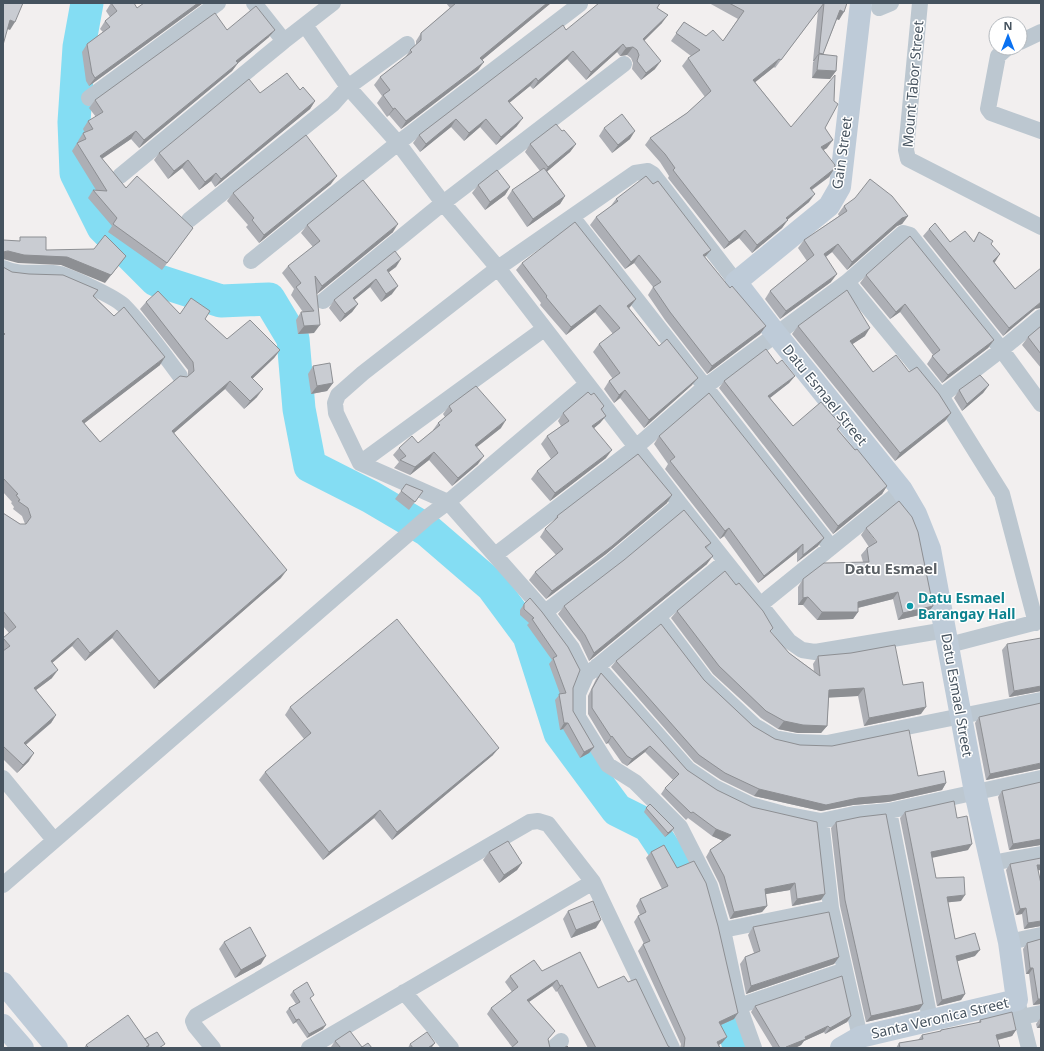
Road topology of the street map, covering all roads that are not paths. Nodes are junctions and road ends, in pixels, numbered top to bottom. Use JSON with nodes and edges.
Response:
{"nodes":[{"id":1,"x":218,"y":3,"type":"edge"},
{"id":2,"x":254,"y":3,"type":"edge"},
{"id":3,"x":333,"y":3,"type":"edge"},
{"id":4,"x":920,"y":3,"type":"edge"},
{"id":5,"x":580,"y":4,"type":"dead end"},
{"id":6,"x":877,"y":4,"type":"edge"},
{"id":7,"x":305,"y":25,"type":"junction"},
{"id":8,"x":1041,"y":32,"type":"edge"},
{"id":9,"x":1028,"y":38,"type":"edge"},
{"id":10,"x":284,"y":41,"type":"junction"},
{"id":11,"x":407,"y":44,"type":"dead end"},
{"id":12,"x":998,"y":56,"type":"edge"},
{"id":13,"x":624,"y":64,"type":"dead end"},
{"id":14,"x":348,"y":87,"type":"junction"},
{"id":15,"x":89,"y":98,"type":"dead end"},
{"id":16,"x":1041,"y":131,"type":"edge"},
{"id":17,"x":398,"y":143,"type":"junction"},
{"id":18,"x":120,"y":176,"type":"dead end"},
{"id":19,"x":443,"y":203,"type":"junction"},
{"id":20,"x":572,"y":218,"type":"junction"},
{"id":21,"x":189,"y":220,"type":"dead end"},
{"id":22,"x":1041,"y":227,"type":"edge"},
{"id":23,"x":252,"y":261,"type":"dead end"},
{"id":24,"x":3,"y":268,"type":"edge"},
{"id":25,"x":498,"y":268,"type":"junction"},
{"id":26,"x":736,"y":282,"type":"junction"},
{"id":27,"x":847,"y":282,"type":"junction"},
{"id":28,"x":323,"y":301,"type":"dead end"},
{"id":29,"x":1041,"y":317,"type":"edge"},
{"id":30,"x":544,"y":329,"type":"junction"},
{"id":31,"x":776,"y":334,"type":"junction"},
{"id":32,"x":1001,"y":350,"type":"junction"},
{"id":33,"x":180,"y":376,"type":"edge"},
{"id":34,"x":587,"y":384,"type":"junction"},
{"id":35,"x":706,"y":386,"type":"junction"},
{"id":36,"x":941,"y":396,"type":"junction"},
{"id":37,"x":1041,"y":404,"type":"edge"},
{"id":38,"x":636,"y":447,"type":"junction"},
{"id":39,"x":360,"y":463,"type":"junction"},
{"id":40,"x":902,"y":490,"type":"junction"},
{"id":41,"x":448,"y":502,"type":"junction"},
{"id":42,"x":680,"y":504,"type":"junction"},
{"id":43,"x":832,"y":547,"type":"junction"},
{"id":44,"x":495,"y":555,"type":"junction"},
{"id":45,"x":725,"y":562,"type":"junction"},
{"id":46,"x":760,"y":605,"type":"junction"},
{"id":47,"x":545,"y":612,"type":"junction"},
{"id":48,"x":658,"y":618,"type":"junction"},
{"id":49,"x":1038,"y":622,"type":"edge"},
{"id":50,"x":947,"y":638,"type":"junction"},
{"id":51,"x":591,"y":671,"type":"junction"},
{"id":52,"x":1041,"y":700,"type":"edge"},
{"id":53,"x":961,"y":715,"type":"junction"},
{"id":54,"x":3,"y":778,"type":"edge"},
{"id":55,"x":1041,"y":778,"type":"edge"},
{"id":56,"x":974,"y":792,"type":"junction"},
{"id":57,"x":889,"y":812,"type":"junction"},
{"id":58,"x":821,"y":821,"type":"junction"},
{"id":59,"x":54,"y":840,"type":"junction"},
{"id":60,"x":1041,"y":854,"type":"edge"},
{"id":61,"x":992,"y":863,"type":"junction"},
{"id":62,"x":593,"y":882,"type":"junction"},
{"id":63,"x":3,"y":884,"type":"edge"},
{"id":64,"x":831,"y":908,"type":"junction"},
{"id":65,"x":723,"y":930,"type":"junction"},
{"id":66,"x":1041,"y":935,"type":"edge"},
{"id":67,"x":1009,"y":942,"type":"junction"},
{"id":68,"x":845,"y":970,"type":"junction"},
{"id":69,"x":3,"y":983,"type":"edge"},
{"id":70,"x":404,"y":992,"type":"junction"},
{"id":71,"x":739,"y":1006,"type":"junction"},
{"id":72,"x":1019,"y":1008,"type":"junction"},
{"id":73,"x":1041,"y":1013,"type":"edge"},
{"id":74,"x":930,"y":1019,"type":"junction"},
{"id":75,"x":3,"y":1025,"type":"edge"},
{"id":76,"x":860,"y":1037,"type":"junction"},
{"id":77,"x":23,"y":1048,"type":"edge"},
{"id":78,"x":57,"y":1048,"type":"edge"},
{"id":79,"x":213,"y":1048,"type":"edge"},
{"id":80,"x":309,"y":1048,"type":"edge"},
{"id":81,"x":451,"y":1048,"type":"edge"},
{"id":82,"x":672,"y":1048,"type":"edge"},
{"id":83,"x":754,"y":1048,"type":"edge"},
{"id":84,"x":841,"y":1048,"type":"edge"},
{"id":85,"x":1029,"y":1048,"type":"edge"}],
"edges":[{"from":1,"to":15,"type":"street"},
{"from":2,"to":10,"type":"street"},
{"from":3,"to":7,"type":"street"},
{"from":4,"to":22,"type":"street","name":"Mount Tabor Street"},
{"from":5,"to":17,"type":"street"},
{"from":6,"to":26,"type":"street","name":"Gain Street"},
{"from":7,"to":10,"type":"street"},
{"from":7,"to":14,"type":"street"},
{"from":8,"to":9,"type":"street"},
{"from":10,"to":18,"type":"street"},
{"from":11,"to":14,"type":"street"},
{"from":12,"to":16,"type":"street"},
{"from":13,"to":19,"type":"street"},
{"from":14,"to":17,"type":"street"},
{"from":14,"to":21,"type":"street"},
{"from":17,"to":19,"type":"street"},
{"from":17,"to":23,"type":"street"},
{"from":19,"to":25,"type":"street"},
{"from":19,"to":28,"type":"street"},
{"from":20,"to":25,"type":"street"},
{"from":20,"to":26,"type":"street"},
{"from":20,"to":35,"type":"street"},
{"from":24,"to":33,"type":"street"},
{"from":25,"to":30,"type":"street"},
{"from":25,"to":39,"type":"street"},
{"from":26,"to":31,"type":"street","name":"Datu Esmael Street"},
{"from":27,"to":31,"type":"street"},
{"from":27,"to":32,"type":"street"},
{"from":27,"to":36,"type":"street"},
{"from":29,"to":32,"type":"street"},
{"from":30,"to":34,"type":"street"},
{"from":30,"to":39,"type":"street"},
{"from":31,"to":35,"type":"street"},
{"from":31,"to":40,"type":"street","name":"Datu Esmael Street"},
{"from":32,"to":36,"type":"street"},
{"from":32,"to":37,"type":"street"},
{"from":34,"to":38,"type":"street"},
{"from":34,"to":41,"type":"street"},
{"from":35,"to":38,"type":"street"},
{"from":35,"to":43,"type":"street"},
{"from":36,"to":49,"type":"street"},
{"from":38,"to":42,"type":"street"},
{"from":38,"to":44,"type":"street"},
{"from":39,"to":41,"type":"street"},
{"from":40,"to":43,"type":"street"},
{"from":40,"to":50,"type":"street","name":"Datu Esmael Street"},
{"from":41,"to":44,"type":"street"},
{"from":41,"to":59,"type":"street"},
{"from":42,"to":45,"type":"street"},
{"from":42,"to":47,"type":"street"},
{"from":43,"to":46,"type":"street"},
{"from":44,"to":47,"type":"street"},
{"from":45,"to":46,"type":"street"},
{"from":45,"to":48,"type":"street"},
{"from":46,"to":50,"type":"street"},
{"from":47,"to":51,"type":"street"},
{"from":48,"to":51,"type":"street"},
{"from":48,"to":53,"type":"street"},
{"from":49,"to":50,"type":"street"},
{"from":50,"to":53,"type":"street","name":"Datu Esmael Street"},
{"from":51,"to":58,"type":"street"},
{"from":51,"to":65,"type":"street"},
{"from":52,"to":53,"type":"street"},
{"from":53,"to":56,"type":"street","name":"Datu Esmael Street"},
{"from":54,"to":59,"type":"street"},
{"from":55,"to":56,"type":"street"},
{"from":56,"to":57,"type":"street"},
{"from":56,"to":61,"type":"street","name":"Datu Esmael Street"},
{"from":57,"to":58,"type":"street"},
{"from":57,"to":74,"type":"street"},
{"from":58,"to":64,"type":"street"},
{"from":59,"to":63,"type":"street"},
{"from":60,"to":61,"type":"street"},
{"from":61,"to":67,"type":"street","name":"Datu Esmael Street"},
{"from":62,"to":70,"type":"street"},
{"from":62,"to":79,"type":"street"},
{"from":62,"to":82,"type":"street"},
{"from":64,"to":65,"type":"street"},
{"from":64,"to":68,"type":"street"},
{"from":65,"to":71,"type":"street"},
{"from":66,"to":67,"type":"street"},
{"from":67,"to":72,"type":"street","name":"Datu Esmael Street"},
{"from":68,"to":71,"type":"street"},
{"from":68,"to":76,"type":"street"},
{"from":69,"to":78,"type":"street"},
{"from":70,"to":80,"type":"street"},
{"from":70,"to":81,"type":"street"},
{"from":71,"to":83,"type":"street"},
{"from":72,"to":73,"type":"street"},
{"from":72,"to":74,"type":"street","name":"Santa Veronica Street"},
{"from":72,"to":85,"type":"street","name":"Datu Esmael Street"},
{"from":74,"to":76,"type":"street","name":"Santa Veronica Street"},
{"from":75,"to":77,"type":"street"},
{"from":76,"to":84,"type":"street","name":"Santa Veronica Street"}]}
